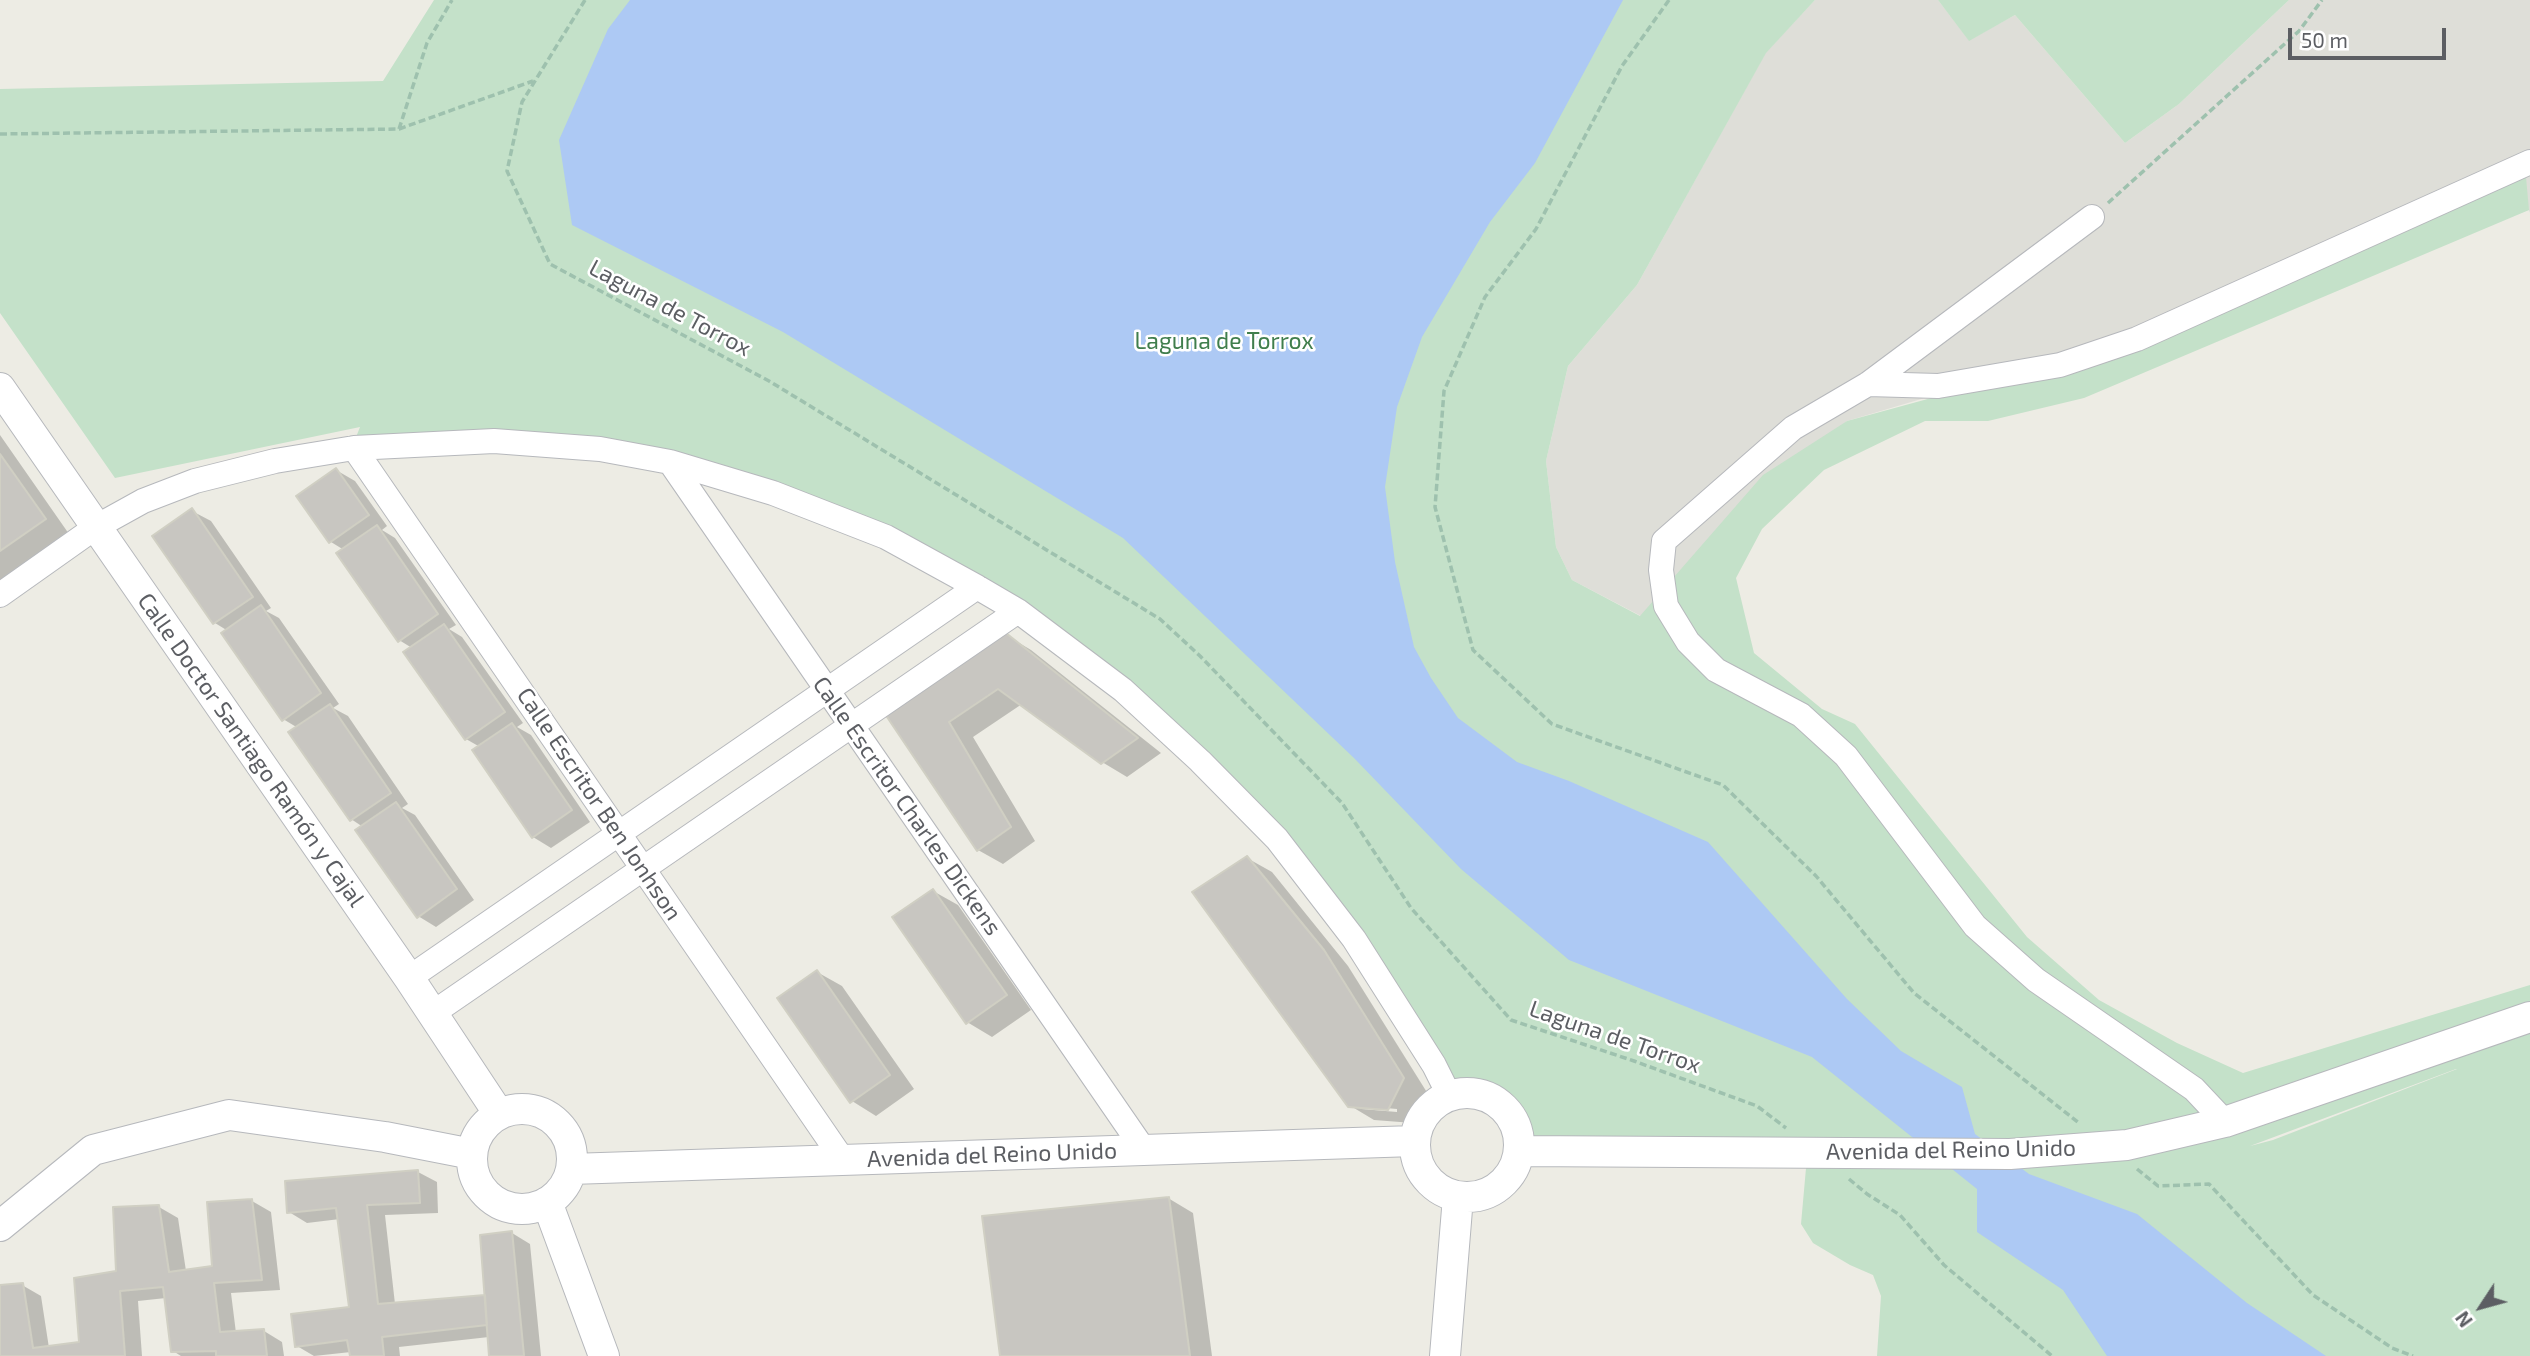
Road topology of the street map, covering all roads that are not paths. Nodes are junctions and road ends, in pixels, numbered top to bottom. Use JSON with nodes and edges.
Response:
{"nodes":[{"id":1,"x":2530,"y":162,"type":"edge"},
{"id":2,"x":2092,"y":217,"type":"road end"},
{"id":3,"x":1868,"y":384,"type":"junction"},
{"id":4,"x":0,"y":388,"type":"edge"},
{"id":5,"x":354,"y":448,"type":"junction"},
{"id":6,"x":670,"y":462,"type":"junction"},
{"id":7,"x":96,"y":527,"type":"junction"},
{"id":8,"x":977,"y":587,"type":"junction"},
{"id":9,"x":0,"y":595,"type":"edge"},
{"id":10,"x":1018,"y":611,"type":"junction"},
{"id":11,"x":827,"y":691,"type":"junction"},
{"id":12,"x":851,"y":726,"type":"junction"},
{"id":13,"x":619,"y":833,"type":"junction"},
{"id":14,"x":643,"y":869,"type":"junction"},
{"id":15,"x":410,"y":978,"type":"junction"},
{"id":16,"x":433,"y":1013,"type":"junction"},
{"id":17,"x":2530,"y":1017,"type":"edge"},
{"id":18,"x":1448,"y":1095,"type":"junction"},
{"id":19,"x":499,"y":1114,"type":"junction"},
{"id":20,"x":2225,"y":1122,"type":"junction"},
{"id":21,"x":1414,"y":1141,"type":"junction"},
{"id":22,"x":1144,"y":1150,"type":"junction"},
{"id":23,"x":1519,"y":1151,"type":"junction"},
{"id":24,"x":472,"y":1154,"type":"junction"},
{"id":25,"x":843,"y":1160,"type":"junction"},
{"id":26,"x":571,"y":1169,"type":"junction"},
{"id":27,"x":1458,"y":1197,"type":"junction"},
{"id":28,"x":547,"y":1202,"type":"junction"},
{"id":29,"x":0,"y":1226,"type":"edge"},
{"id":30,"x":604,"y":1356,"type":"edge"},
{"id":31,"x":1445,"y":1356,"type":"edge"}],
"edges":[{"from":1,"to":3,"type":"street"},
{"from":2,"to":3,"type":"street"},
{"from":3,"to":20,"type":"street"},
{"from":4,"to":7,"type":"street","name":"Calle Doctor Santiago Ramón y Cajal"},
{"from":5,"to":6,"type":"street"},
{"from":5,"to":7,"type":"street"},
{"from":5,"to":13,"type":"street","name":"Calle Escritor Ben Jonhson"},
{"from":6,"to":8,"type":"street"},
{"from":6,"to":11,"type":"street","name":"Calle Escritor Charles Dickens"},
{"from":7,"to":9,"type":"street"},
{"from":7,"to":15,"type":"street","name":"Calle Doctor Santiago Ramón y Cajal"},
{"from":8,"to":10,"type":"street"},
{"from":8,"to":11,"type":"street"},
{"from":10,"to":12,"type":"street"},
{"from":10,"to":18,"type":"street"},
{"from":11,"to":12,"type":"street","name":"Calle Escritor Charles Dickens"},
{"from":11,"to":13,"type":"street"},
{"from":12,"to":14,"type":"street"},
{"from":12,"to":22,"type":"street","name":"Calle Escritor Charles Dickens"},
{"from":13,"to":14,"type":"street","name":"Calle Escritor Ben Jonhson"},
{"from":13,"to":15,"type":"street"},
{"from":14,"to":16,"type":"street"},
{"from":14,"to":25,"type":"street","name":"Calle Escritor Ben Jonhson"},
{"from":15,"to":16,"type":"street","name":"Calle Doctor Santiago Ramón y Cajal"},
{"from":16,"to":19,"type":"street","name":"Calle Doctor Santiago Ramón y Cajal"},
{"from":17,"to":20,"type":"street","name":"Avenida del Reino Unido"},
{"from":18,"to":21,"type":"street"},
{"from":18,"to":23,"type":"street"},
{"from":19,"to":24,"type":"street"},
{"from":19,"to":26,"type":"street"},
{"from":20,"to":23,"type":"street","name":"Avenida del Reino Unido"},
{"from":21,"to":22,"type":"street","name":"Avenida del Reino Unido"},
{"from":21,"to":27,"type":"street"},
{"from":22,"to":25,"type":"street","name":"Avenida del Reino Unido"},
{"from":23,"to":27,"type":"street"},
{"from":24,"to":28,"type":"street"},
{"from":24,"to":29,"type":"street"},
{"from":25,"to":26,"type":"street","name":"Avenida del Reino Unido"},
{"from":26,"to":28,"type":"street"},
{"from":27,"to":31,"type":"street"},
{"from":28,"to":30,"type":"street"}]}
